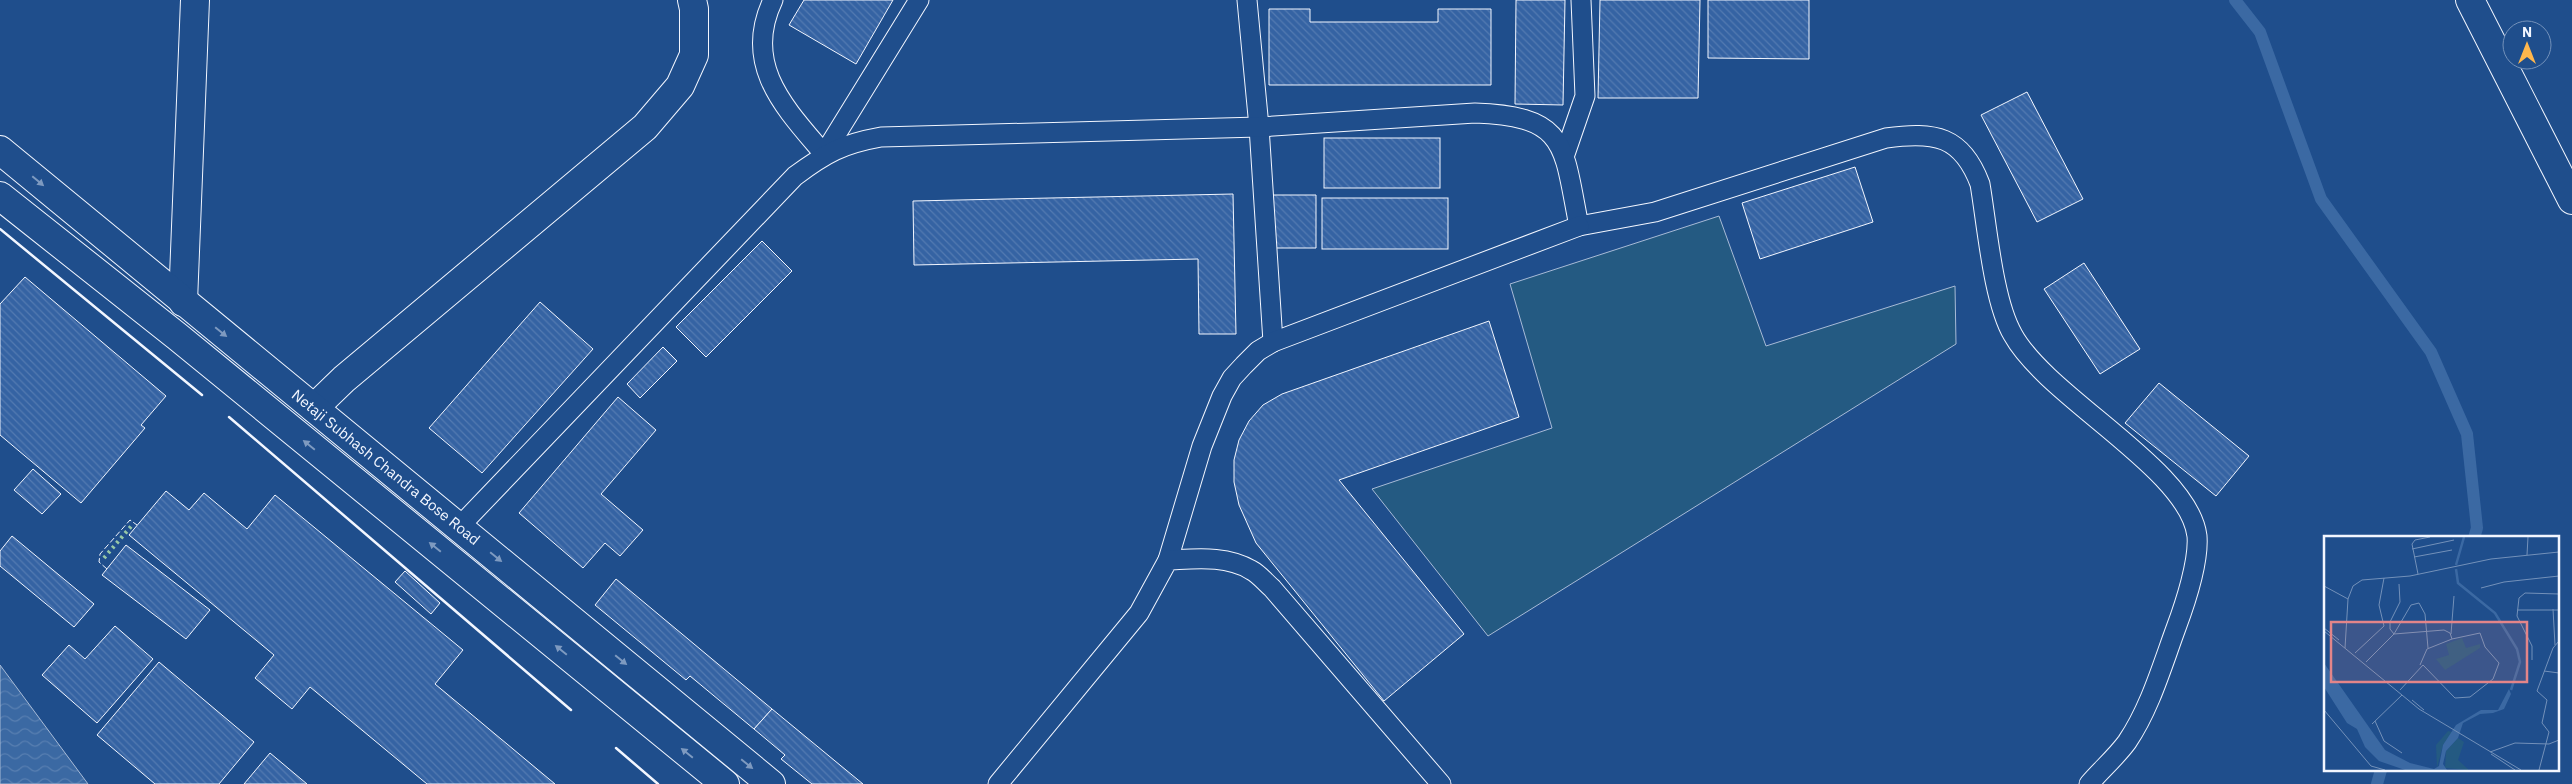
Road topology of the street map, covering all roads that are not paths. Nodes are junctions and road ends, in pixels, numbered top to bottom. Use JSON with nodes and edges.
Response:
{"nodes":[{"id":1,"x":195,"y":0,"type":"edge"},
{"id":2,"x":692,"y":0,"type":"edge"},
{"id":3,"x":772,"y":0,"type":"edge"},
{"id":4,"x":918,"y":0,"type":"edge"},
{"id":5,"x":1247,"y":0,"type":"edge"},
{"id":6,"x":1580,"y":0,"type":"edge"},
{"id":7,"x":2470,"y":0,"type":"edge"},
{"id":8,"x":1260,"y":127,"type":"junction"},
{"id":9,"x":0,"y":150,"type":"edge"},
{"id":10,"x":824,"y":154,"type":"junction"},
{"id":11,"x":1565,"y":154,"type":"junction"},
{"id":12,"x":0,"y":196,"type":"edge"},
{"id":13,"x":2572,"y":200,"type":"edge"},
{"id":14,"x":1579,"y":226,"type":"junction"},
{"id":15,"x":183,"y":302,"type":"junction"},
{"id":16,"x":178,"y":337,"type":"junction"},
{"id":17,"x":1273,"y":342,"type":"junction"},
{"id":18,"x":314,"y":408,"type":"junction"},
{"id":19,"x":459,"y":527,"type":"junction"},
{"id":20,"x":1168,"y":560,"type":"junction"},
{"id":21,"x":725,"y":784,"type":"edge"},
{"id":22,"x":771,"y":784,"type":"edge"},
{"id":23,"x":998,"y":784,"type":"edge"},
{"id":24,"x":1441,"y":784,"type":"edge"},
{"id":25,"x":2089,"y":784,"type":"edge"}],
"edges":[{"from":1,"to":15,"type":"street"},
{"from":2,"to":18,"type":"street"},
{"from":3,"to":10,"type":"lane"},
{"from":4,"to":10,"type":"lane"},
{"from":5,"to":8,"type":"lane"},
{"from":6,"to":11,"type":"lane"},
{"from":7,"to":13,"type":"street"},
{"from":8,"to":10,"type":"lane"},
{"from":8,"to":11,"type":"lane"},
{"from":8,"to":17,"type":"lane"},
{"from":9,"to":15,"type":"street","name":"Netaji Subhash Chandra Bose Road","one_way":true},
{"from":10,"to":19,"type":"lane"},
{"from":11,"to":14,"type":"lane"},
{"from":12,"to":16,"type":"street","name":"Netaji Subhash Chandra Bose Road"},
{"from":14,"to":17,"type":"lane"},
{"from":14,"to":25,"type":"lane"},
{"from":15,"to":16,"type":"street"},
{"from":15,"to":18,"type":"street","name":"Netaji Subhash Chandra Bose Road","one_way":true},
{"from":21,"to":16,"type":"street","name":"Netaji Subhash Chandra Bose Road","one_way":true},
{"from":17,"to":20,"type":"lane"},
{"from":18,"to":19,"type":"street","name":"Netaji Subhash Chandra Bose Road"},
{"from":19,"to":22,"type":"street","name":"Netaji Subhash Chandra Bose Road","one_way":true},
{"from":20,"to":23,"type":"lane"},
{"from":20,"to":24,"type":"lane"}]}
